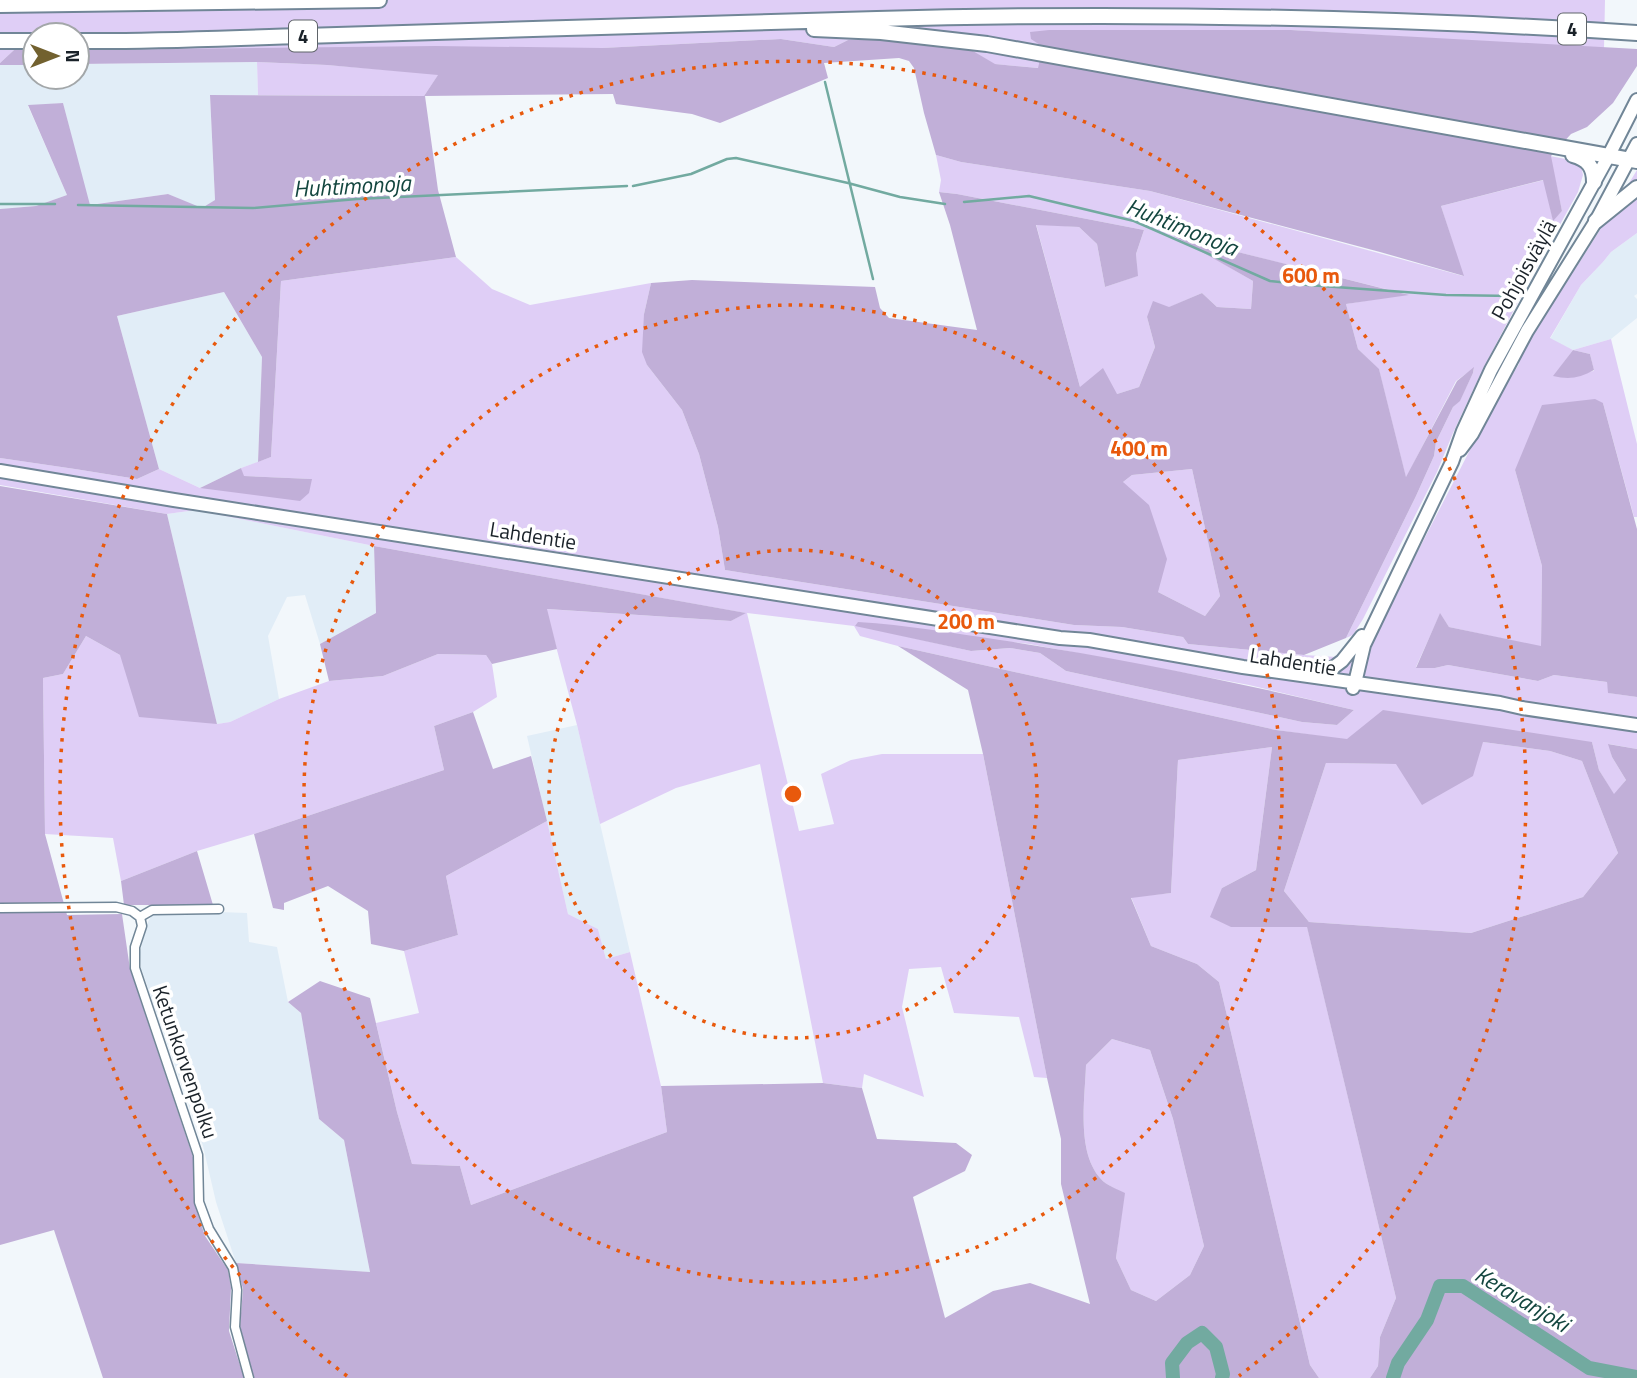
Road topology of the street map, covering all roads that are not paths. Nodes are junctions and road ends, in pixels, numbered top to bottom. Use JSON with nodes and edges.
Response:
{"nodes":[{"id":1,"x":379,"y":0,"type":"edge"},
{"id":2,"x":0,"y":5,"type":"edge"},
{"id":3,"x":722,"y":24,"type":"junction"},
{"id":4,"x":1637,"y":33,"type":"edge"},
{"id":5,"x":0,"y":41,"type":"edge"},
{"id":6,"x":21,"y":41,"type":"edge"},
{"id":7,"x":91,"y":41,"type":"edge"},
{"id":8,"x":1637,"y":100,"type":"edge"},
{"id":9,"x":1637,"y":144,"type":"edge"},
{"id":10,"x":1556,"y":147,"type":"junction"},
{"id":11,"x":1608,"y":157,"type":"junction"},
{"id":12,"x":1633,"y":160,"type":"edge"},
{"id":13,"x":1594,"y":182,"type":"junction"},
{"id":14,"x":1637,"y":188,"type":"edge"},
{"id":15,"x":1595,"y":221,"type":"junction"},
{"id":16,"x":1452,"y":462,"type":"junction"},
{"id":17,"x":0,"y":471,"type":"edge"},
{"id":18,"x":1415,"y":536,"type":"junction"},
{"id":19,"x":1362,"y":636,"type":"junction"},
{"id":20,"x":1060,"y":638,"type":"junction"},
{"id":21,"x":1310,"y":677,"type":"junction"},
{"id":22,"x":1352,"y":686,"type":"junction"},
{"id":23,"x":1637,"y":725,"type":"edge"},
{"id":24,"x":0,"y":908,"type":"edge"},
{"id":25,"x":219,"y":909,"type":"dead end"},
{"id":26,"x":140,"y":917,"type":"junction"},
{"id":27,"x":249,"y":1378,"type":"edge"}],
"edges":[{"from":1,"to":2,"type":"highway","number":"4"},
{"from":3,"to":4,"type":"highway","number":"4"},
{"from":3,"to":7,"type":"highway","number":"4"},
{"from":3,"to":10,"type":"highway"},
{"from":5,"to":6,"type":"highway"},
{"from":8,"to":11,"type":"main road","name":"Pohjoisväylä"},
{"from":9,"to":12,"type":"main road","name":"Pohjoisväylä"},
{"from":10,"to":11,"type":"highway"},
{"from":10,"to":13,"type":"highway"},
{"from":11,"to":12,"type":"highway"},
{"from":11,"to":13,"type":"main road","name":"Pohjoisväylä"},
{"from":12,"to":15,"type":"main road","name":"Pohjoisväylä"},
{"from":13,"to":16,"type":"main road","name":"Pohjoisväylä"},
{"from":14,"to":15,"type":"highway"},
{"from":15,"to":16,"type":"main road","name":"Pohjoisväylä"},
{"from":16,"to":18,"type":"main road","name":"Pohjoisväylä"},
{"from":17,"to":20,"type":"main road","name":"Lahdentie"},
{"from":18,"to":19,"type":"main road","name":"Pohjoisväylä"},
{"from":18,"to":22,"type":"main road","name":"Pohjoisväylä"},
{"from":19,"to":21,"type":"main road","name":"Pohjoisväylä"},
{"from":19,"to":22,"type":"main road","name":"Pohjoisväylä"},
{"from":20,"to":21,"type":"main road","name":"Lahdentie"},
{"from":20,"to":22,"type":"main road","name":"Lahdentie"},
{"from":21,"to":22,"type":"main road","name":"Lahdentie"},
{"from":22,"to":23,"type":"main road","name":"Lahdentie"},
{"from":24,"to":26,"type":"street"},
{"from":25,"to":26,"type":"street"},
{"from":26,"to":27,"type":"street","name":"Ketunkorvenpolku"}]}
